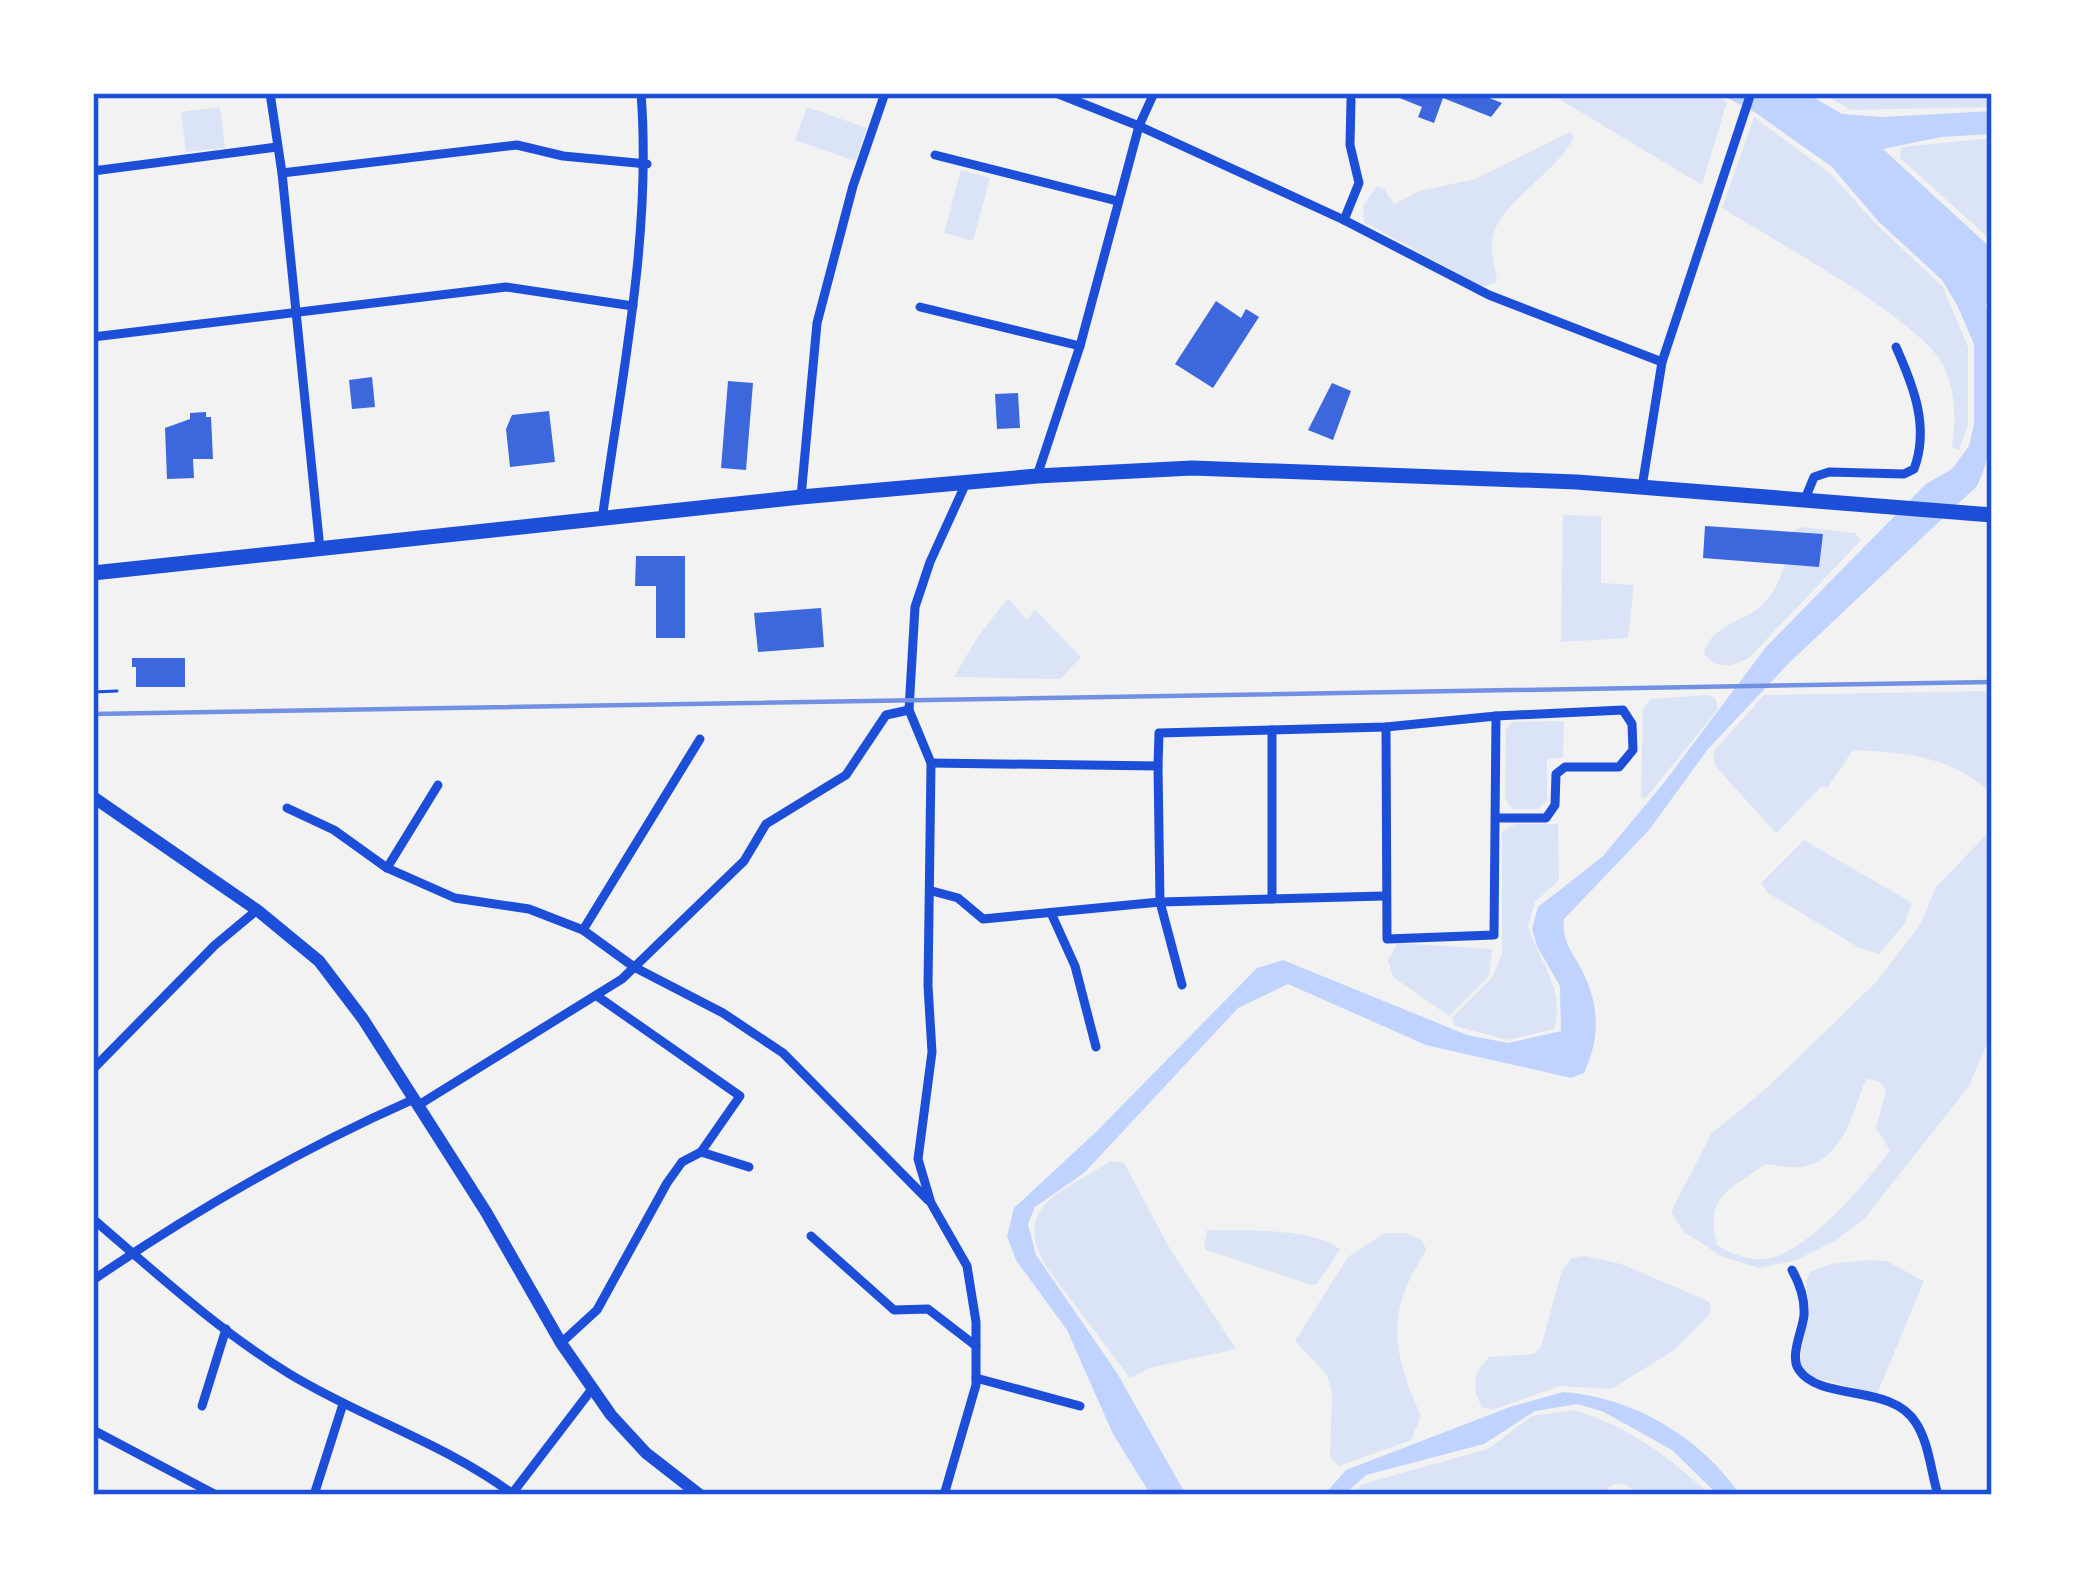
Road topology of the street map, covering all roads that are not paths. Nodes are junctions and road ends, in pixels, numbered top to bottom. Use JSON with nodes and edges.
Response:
{"nodes":[{"id":1,"x":270,"y":93,"type":"edge"},
{"id":2,"x":641,"y":93,"type":"edge"},
{"id":3,"x":885,"y":93,"type":"edge"},
{"id":4,"x":1055,"y":93,"type":"edge"},
{"id":5,"x":1154,"y":93,"type":"edge"},
{"id":6,"x":1751,"y":93,"type":"edge"},
{"id":7,"x":1351,"y":100,"type":"dead end"},
{"id":8,"x":1139,"y":126,"type":"junction"},
{"id":9,"x":277,"y":147,"type":"junction"},
{"id":10,"x":934,"y":155,"type":"dead end"},
{"id":11,"x":647,"y":164,"type":"junction"},
{"id":12,"x":93,"y":171,"type":"edge"},
{"id":13,"x":282,"y":173,"type":"junction"},
{"id":14,"x":1117,"y":201,"type":"junction"},
{"id":15,"x":1344,"y":220,"type":"junction"},
{"id":16,"x":633,"y":306,"type":"junction"},
{"id":17,"x":920,"y":307,"type":"dead end"},
{"id":18,"x":296,"y":312,"type":"junction"},
{"id":19,"x":93,"y":337,"type":"edge"},
{"id":20,"x":1080,"y":346,"type":"junction"},
{"id":21,"x":1896,"y":346,"type":"dead end"},
{"id":22,"x":1662,"y":362,"type":"junction"},
{"id":23,"x":1037,"y":476,"type":"junction"},
{"id":24,"x":967,"y":482,"type":"junction"},
{"id":25,"x":1642,"y":487,"type":"junction"},
{"id":26,"x":801,"y":497,"type":"junction"},
{"id":27,"x":1805,"y":499,"type":"junction"},
{"id":28,"x":1992,"y":515,"type":"edge"},
{"id":29,"x":602,"y":520,"type":"junction"},
{"id":30,"x":320,"y":549,"type":"junction"},
{"id":31,"x":93,"y":573,"type":"edge"},
{"id":32,"x":909,"y":710,"type":"junction"},
{"id":33,"x":1496,"y":716,"type":"junction"},
{"id":34,"x":1386,"y":727,"type":"junction"},
{"id":35,"x":1272,"y":730,"type":"junction"},
{"id":36,"x":700,"y":740,"type":"dead end"},
{"id":37,"x":931,"y":763,"type":"junction"},
{"id":38,"x":1158,"y":766,"type":"junction"},
{"id":39,"x":438,"y":785,"type":"dead end"},
{"id":40,"x":93,"y":797,"type":"edge"},
{"id":41,"x":287,"y":808,"type":"dead end"},
{"id":42,"x":1497,"y":818,"type":"junction"},
{"id":43,"x":387,"y":868,"type":"junction"},
{"id":44,"x":932,"y":891,"type":"junction"},
{"id":45,"x":1384,"y":896,"type":"junction"},
{"id":46,"x":1271,"y":899,"type":"junction"},
{"id":47,"x":1160,"y":902,"type":"junction"},
{"id":48,"x":257,"y":910,"type":"junction"},
{"id":49,"x":1051,"y":913,"type":"junction"},
{"id":50,"x":583,"y":930,"type":"junction"},
{"id":51,"x":634,"y":967,"type":"junction"},
{"id":52,"x":1182,"y":985,"type":"dead end"},
{"id":53,"x":597,"y":995,"type":"junction"},
{"id":54,"x":1096,"y":1047,"type":"dead end"},
{"id":55,"x":93,"y":1069,"type":"edge"},
{"id":56,"x":415,"y":1103,"type":"junction"},
{"id":57,"x":701,"y":1152,"type":"junction"},
{"id":58,"x":749,"y":1167,"type":"dead end"},
{"id":59,"x":932,"y":1204,"type":"junction"},
{"id":60,"x":93,"y":1220,"type":"edge"},
{"id":61,"x":811,"y":1236,"type":"dead end"},
{"id":62,"x":133,"y":1253,"type":"junction"},
{"id":63,"x":1792,"y":1270,"type":"dead end"},
{"id":64,"x":93,"y":1280,"type":"edge"},
{"id":65,"x":226,"y":1329,"type":"junction"},
{"id":66,"x":561,"y":1343,"type":"junction"},
{"id":67,"x":976,"y":1346,"type":"junction"},
{"id":68,"x":976,"y":1378,"type":"junction"},
{"id":69,"x":592,"y":1389,"type":"junction"},
{"id":70,"x":343,"y":1404,"type":"junction"},
{"id":71,"x":202,"y":1406,"type":"dead end"},
{"id":72,"x":1080,"y":1406,"type":"dead end"},
{"id":73,"x":93,"y":1430,"type":"edge"},
{"id":74,"x":512,"y":1494,"type":"edge"},
{"id":75,"x":216,"y":1495,"type":"edge"},
{"id":76,"x":314,"y":1495,"type":"edge"},
{"id":77,"x":700,"y":1495,"type":"edge"},
{"id":78,"x":944,"y":1495,"type":"edge"},
{"id":79,"x":1938,"y":1495,"type":"edge"}],
"edges":[{"from":1,"to":9,"type":"street"},
{"from":2,"to":11,"type":"street"},
{"from":3,"to":26,"type":"street"},
{"from":4,"to":8,"type":"street"},
{"from":5,"to":8,"type":"street"},
{"from":6,"to":22,"type":"street"},
{"from":7,"to":15,"type":"street"},
{"from":8,"to":14,"type":"street"},
{"from":8,"to":15,"type":"street"},
{"from":9,"to":12,"type":"street"},
{"from":9,"to":13,"type":"street"},
{"from":10,"to":14,"type":"street"},
{"from":11,"to":13,"type":"street"},
{"from":11,"to":16,"type":"street"},
{"from":13,"to":18,"type":"street"},
{"from":14,"to":20,"type":"street"},
{"from":15,"to":22,"type":"street"},
{"from":16,"to":18,"type":"street"},
{"from":16,"to":29,"type":"street"},
{"from":17,"to":20,"type":"street"},
{"from":18,"to":19,"type":"street"},
{"from":18,"to":30,"type":"street"},
{"from":20,"to":23,"type":"street"},
{"from":21,"to":27,"type":"street"},
{"from":22,"to":25,"type":"street"},
{"from":23,"to":24,"type":"highway"},
{"from":23,"to":25,"type":"highway"},
{"from":24,"to":26,"type":"highway"},
{"from":24,"to":32,"type":"street"},
{"from":25,"to":27,"type":"highway"},
{"from":26,"to":29,"type":"highway"},
{"from":27,"to":28,"type":"highway"},
{"from":29,"to":30,"type":"highway"},
{"from":30,"to":31,"type":"highway"},
{"from":32,"to":37,"type":"street"},
{"from":32,"to":51,"type":"street"},
{"from":33,"to":34,"type":"street"},
{"from":33,"to":42,"type":"street"},
{"from":33,"to":42,"type":"street"},
{"from":34,"to":35,"type":"street"},
{"from":34,"to":45,"type":"street"},
{"from":35,"to":38,"type":"street"},
{"from":35,"to":46,"type":"street"},
{"from":36,"to":50,"type":"street"},
{"from":37,"to":38,"type":"street"},
{"from":37,"to":44,"type":"street"},
{"from":38,"to":47,"type":"street"},
{"from":39,"to":43,"type":"street"},
{"from":40,"to":48,"type":"main road"},
{"from":41,"to":43,"type":"street"},
{"from":42,"to":45,"type":"street"},
{"from":43,"to":50,"type":"street"},
{"from":44,"to":49,"type":"street"},
{"from":44,"to":59,"type":"street"},
{"from":45,"to":46,"type":"street"},
{"from":46,"to":47,"type":"street"},
{"from":47,"to":49,"type":"street"},
{"from":47,"to":52,"type":"street"},
{"from":48,"to":55,"type":"street"},
{"from":48,"to":56,"type":"main road"},
{"from":49,"to":54,"type":"street"},
{"from":50,"to":51,"type":"street"},
{"from":51,"to":53,"type":"street"},
{"from":51,"to":59,"type":"street"},
{"from":53,"to":56,"type":"street"},
{"from":53,"to":57,"type":"street"},
{"from":56,"to":62,"type":"street"},
{"from":56,"to":66,"type":"main road"},
{"from":57,"to":58,"type":"street"},
{"from":57,"to":66,"type":"street"},
{"from":59,"to":67,"type":"street"},
{"from":60,"to":62,"type":"street"},
{"from":61,"to":67,"type":"street"},
{"from":62,"to":64,"type":"street"},
{"from":62,"to":65,"type":"street"},
{"from":63,"to":79,"type":"street"},
{"from":65,"to":70,"type":"street"},
{"from":65,"to":71,"type":"street"},
{"from":66,"to":69,"type":"main road"},
{"from":67,"to":68,"type":"street"},
{"from":68,"to":72,"type":"street"},
{"from":68,"to":78,"type":"street"},
{"from":69,"to":74,"type":"street"},
{"from":69,"to":77,"type":"main road"},
{"from":70,"to":74,"type":"street"},
{"from":70,"to":76,"type":"street"},
{"from":73,"to":75,"type":"street"}]}
